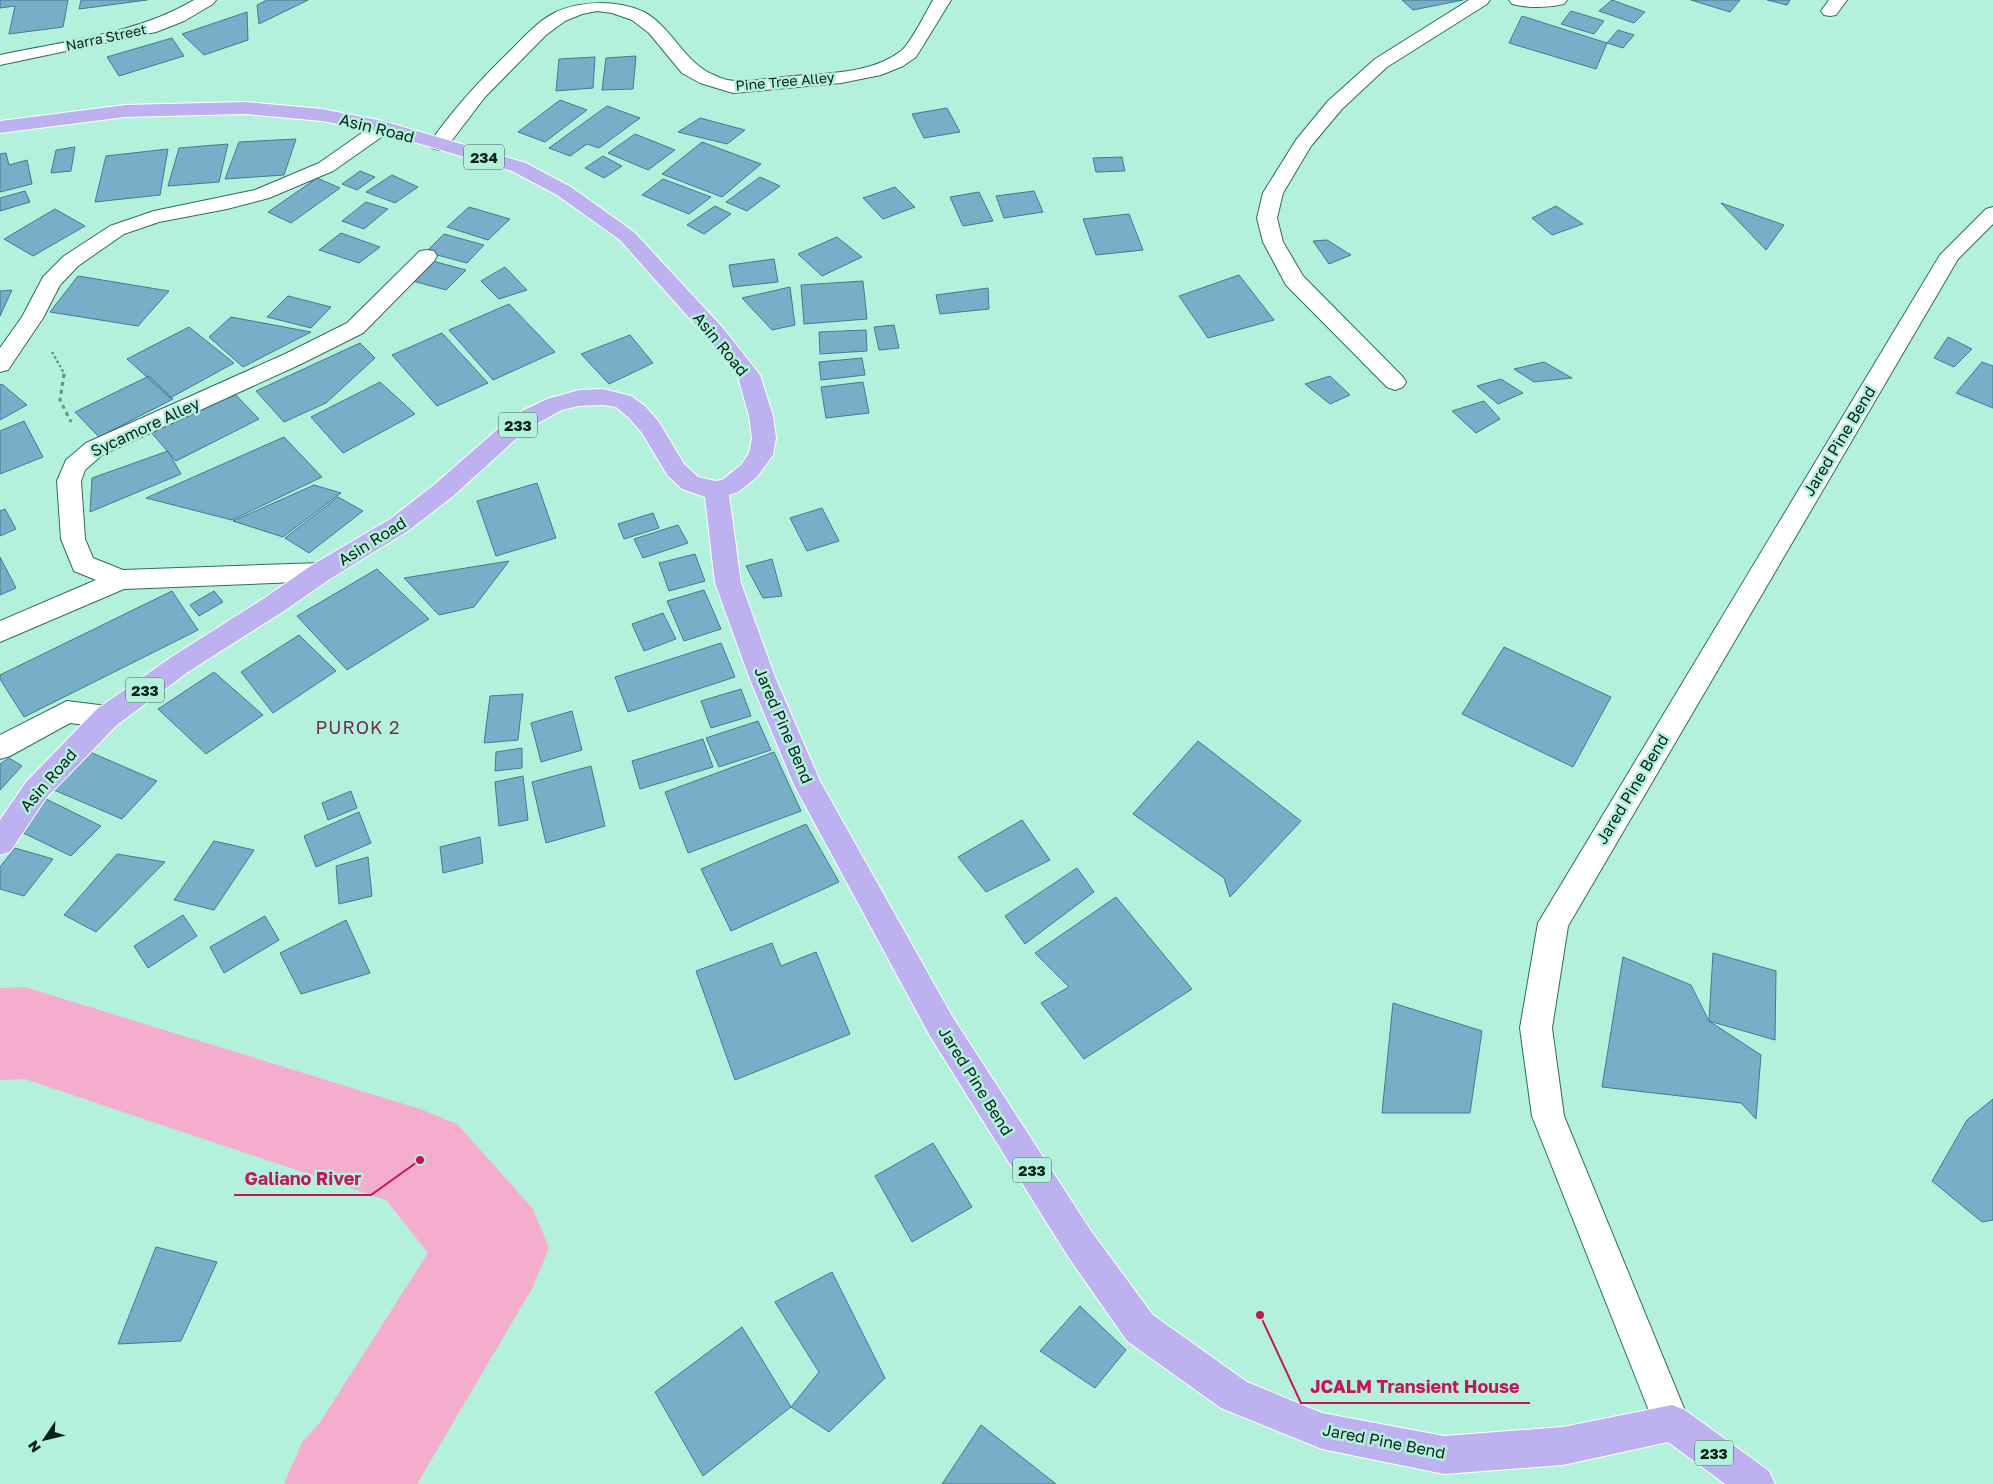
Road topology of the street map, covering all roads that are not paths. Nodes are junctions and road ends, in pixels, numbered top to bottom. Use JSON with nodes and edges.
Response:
{"nodes":[{"id":1,"x":207,"y":0,"type":"edge"},
{"id":2,"x":942,"y":0,"type":"edge"},
{"id":3,"x":1481,"y":0,"type":"edge"},
{"id":4,"x":1518,"y":0,"type":"edge"},
{"id":5,"x":1558,"y":0,"type":"edge"},
{"id":6,"x":0,"y":60,"type":"edge"},
{"id":7,"x":0,"y":127,"type":"edge"},
{"id":8,"x":383,"y":128,"type":"junction"},
{"id":9,"x":439,"y":144,"type":"junction"},
{"id":10,"x":1993,"y":214,"type":"edge"},
{"id":11,"x":427,"y":256,"type":"dead end"},
{"id":12,"x":0,"y":365,"type":"edge"},
{"id":13,"x":1395,"y":382,"type":"dead end"},
{"id":14,"x":716,"y":490,"type":"junction"},
{"id":15,"x":321,"y":572,"type":"junction"},
{"id":16,"x":121,"y":580,"type":"junction"},
{"id":17,"x":0,"y":632,"type":"edge"},
{"id":18,"x":106,"y":717,"type":"junction"},
{"id":19,"x":0,"y":748,"type":"edge"},
{"id":20,"x":0,"y":843,"type":"edge"},
{"id":21,"x":1672,"y":1424,"type":"junction"},
{"id":22,"x":1756,"y":1484,"type":"edge"}],
"edges":[{"from":1,"to":6,"type":"street","name":"Narra Street"},
{"from":2,"to":9,"type":"street","name":"Pine Tree Alley"},
{"from":3,"to":13,"type":"street"},
{"from":4,"to":5,"type":"street"},
{"from":7,"to":8,"type":"main road","name":"Asin Road","number":"234"},
{"from":8,"to":9,"type":"main road","name":"Asin Road","number":"234"},
{"from":8,"to":12,"type":"street"},
{"from":9,"to":14,"type":"main road","name":"Asin Road","number":"234"},
{"from":10,"to":21,"type":"street","name":"Jared Pine Bend"},
{"from":11,"to":16,"type":"street","name":"Sycamore Alley"},
{"from":14,"to":15,"type":"main road","name":"Asin Road","number":"233"},
{"from":14,"to":21,"type":"main road","name":"Jared Pine Bend","number":"233"},
{"from":15,"to":16,"type":"street","name":"Sycamore Alley"},
{"from":15,"to":18,"type":"main road","name":"Asin Road","number":"233"},
{"from":16,"to":17,"type":"street"},
{"from":18,"to":19,"type":"street"},
{"from":18,"to":20,"type":"main road","name":"Asin Road","number":"233"},
{"from":21,"to":22,"type":"main road","number":"233"}]}
